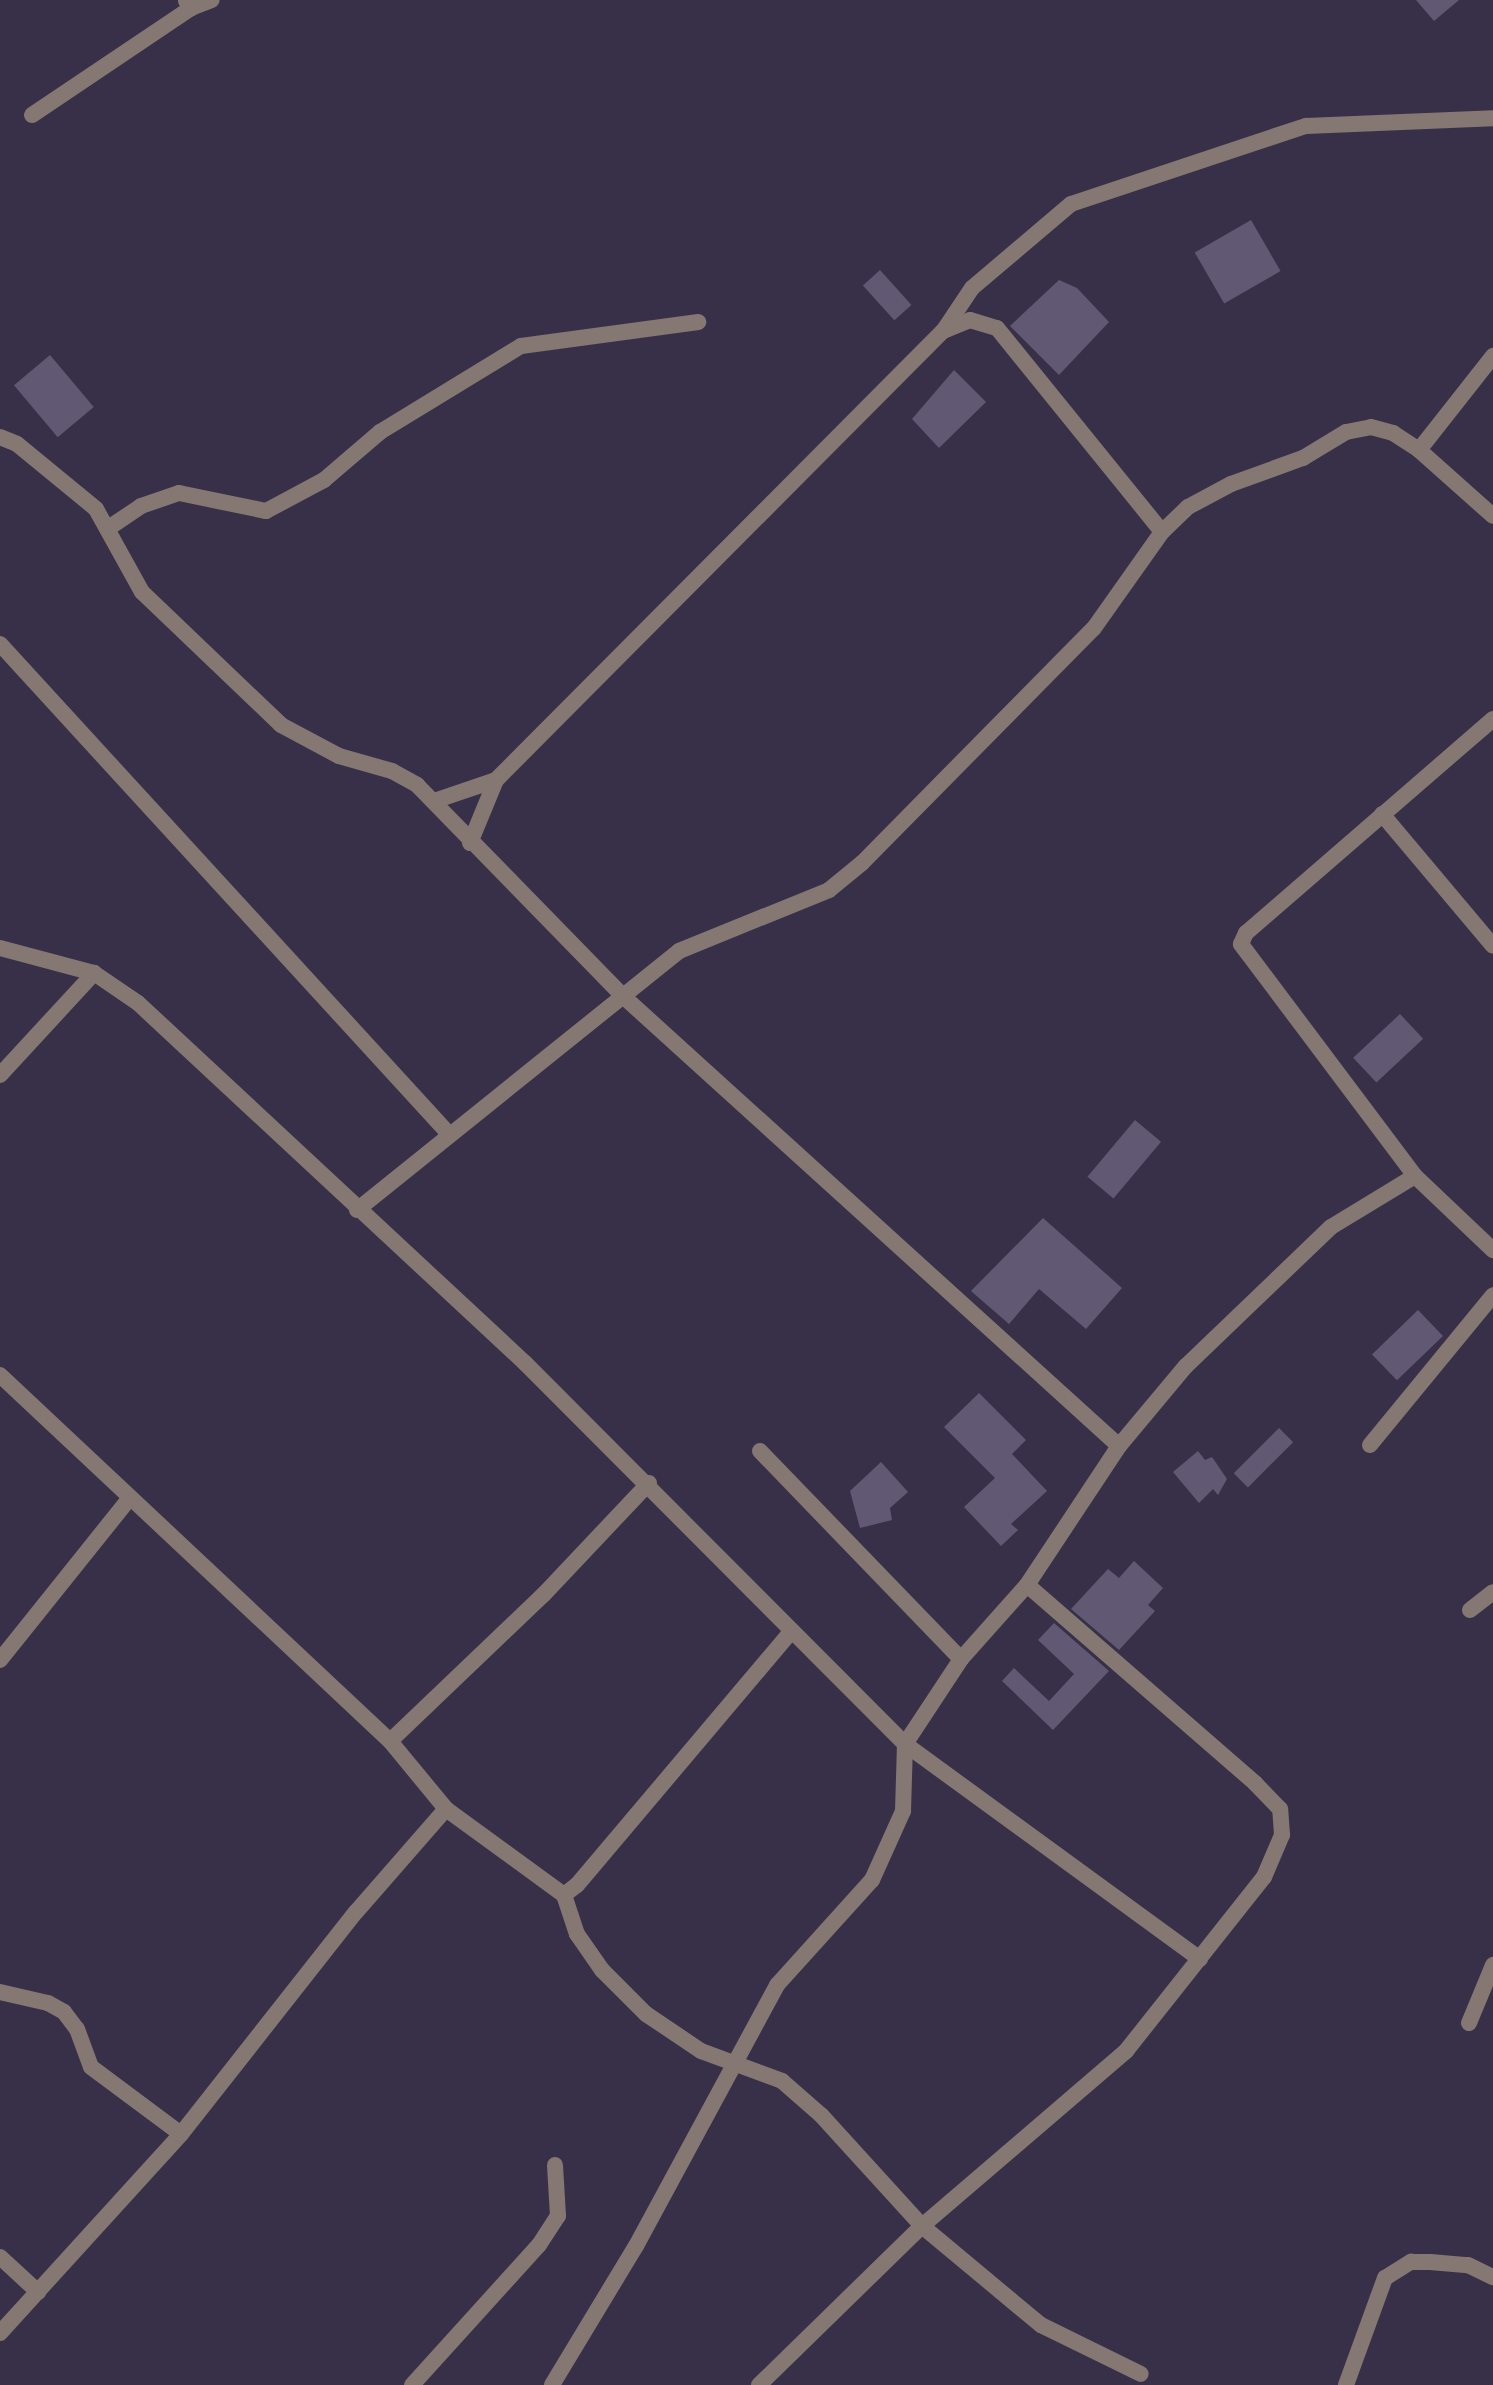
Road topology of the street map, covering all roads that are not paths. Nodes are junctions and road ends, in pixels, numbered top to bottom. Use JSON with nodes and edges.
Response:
{"nodes":[{"id":1,"x":212,"y":0,"type":"edge"},
{"id":2,"x":188,"y":4,"type":"edge"},
{"id":3,"x":32,"y":115,"type":"dead end"},
{"id":4,"x":1493,"y":118,"type":"edge"},
{"id":5,"x":698,"y":322,"type":"dead end"},
{"id":6,"x":943,"y":331,"type":"junction"},
{"id":7,"x":1493,"y":356,"type":"edge"},
{"id":8,"x":0,"y":437,"type":"edge"},
{"id":9,"x":1419,"y":450,"type":"junction"},
{"id":10,"x":1493,"y":516,"type":"edge"},
{"id":11,"x":110,"y":527,"type":"junction"},
{"id":12,"x":1162,"y":532,"type":"junction"},
{"id":13,"x":0,"y":644,"type":"edge"},
{"id":14,"x":1493,"y":719,"type":"edge"},
{"id":15,"x":496,"y":780,"type":"junction"},
{"id":16,"x":434,"y":801,"type":"junction"},
{"id":17,"x":1382,"y":814,"type":"junction"},
{"id":18,"x":470,"y":843,"type":"junction"},
{"id":19,"x":1493,"y":946,"type":"edge"},
{"id":20,"x":0,"y":948,"type":"edge"},
{"id":21,"x":94,"y":973,"type":"junction"},
{"id":22,"x":624,"y":997,"type":"junction"},
{"id":23,"x":0,"y":1075,"type":"edge"},
{"id":24,"x":449,"y":1134,"type":"junction"},
{"id":25,"x":1415,"y":1176,"type":"junction"},
{"id":26,"x":357,"y":1210,"type":"junction"},
{"id":27,"x":1493,"y":1250,"type":"edge"},
{"id":28,"x":1493,"y":1295,"type":"edge"},
{"id":29,"x":0,"y":1375,"type":"edge"},
{"id":30,"x":1370,"y":1445,"type":"dead end"},
{"id":31,"x":1119,"y":1446,"type":"junction"},
{"id":32,"x":760,"y":1451,"type":"dead end"},
{"id":33,"x":649,"y":1483,"type":"junction"},
{"id":34,"x":128,"y":1500,"type":"junction"},
{"id":35,"x":1027,"y":1585,"type":"junction"},
{"id":36,"x":1493,"y":1592,"type":"edge"},
{"id":37,"x":1470,"y":1610,"type":"dead end"},
{"id":38,"x":791,"y":1632,"type":"junction"},
{"id":39,"x":961,"y":1659,"type":"junction"},
{"id":40,"x":0,"y":1660,"type":"edge"},
{"id":41,"x":390,"y":1741,"type":"junction"},
{"id":42,"x":905,"y":1744,"type":"junction"},
{"id":43,"x":446,"y":1809,"type":"junction"},
{"id":44,"x":564,"y":1895,"type":"junction"},
{"id":45,"x":1200,"y":1959,"type":"junction"},
{"id":46,"x":1493,"y":1965,"type":"edge"},
{"id":47,"x":0,"y":1992,"type":"edge"},
{"id":48,"x":1469,"y":2023,"type":"dead end"},
{"id":49,"x":738,"y":2060,"type":"junction"},
{"id":50,"x":181,"y":2134,"type":"junction"},
{"id":51,"x":555,"y":2165,"type":"dead end"},
{"id":52,"x":922,"y":2226,"type":"junction"},
{"id":53,"x":0,"y":2257,"type":"edge"},
{"id":54,"x":1493,"y":2277,"type":"edge"},
{"id":55,"x":38,"y":2292,"type":"junction"},
{"id":56,"x":0,"y":2333,"type":"edge"},
{"id":57,"x":1141,"y":2374,"type":"dead end"},
{"id":58,"x":412,"y":2385,"type":"edge"},
{"id":59,"x":552,"y":2385,"type":"edge"},
{"id":60,"x":759,"y":2385,"type":"edge"},
{"id":61,"x":1346,"y":2385,"type":"edge"}],
"edges":[{"from":1,"to":2,"type":"street"},
{"from":2,"to":3,"type":"street"},
{"from":4,"to":6,"type":"street"},
{"from":5,"to":11,"type":"street"},
{"from":6,"to":12,"type":"street"},
{"from":6,"to":15,"type":"street"},
{"from":7,"to":9,"type":"street"},
{"from":8,"to":11,"type":"street"},
{"from":9,"to":10,"type":"street"},
{"from":9,"to":12,"type":"street"},
{"from":11,"to":16,"type":"street"},
{"from":12,"to":22,"type":"street"},
{"from":13,"to":24,"type":"street"},
{"from":14,"to":17,"type":"street"},
{"from":15,"to":16,"type":"street"},
{"from":15,"to":18,"type":"street"},
{"from":16,"to":18,"type":"street"},
{"from":17,"to":19,"type":"street"},
{"from":17,"to":25,"type":"street"},
{"from":18,"to":22,"type":"street"},
{"from":20,"to":21,"type":"street"},
{"from":21,"to":23,"type":"street"},
{"from":21,"to":26,"type":"street"},
{"from":22,"to":24,"type":"street"},
{"from":22,"to":31,"type":"street"},
{"from":24,"to":26,"type":"street"},
{"from":25,"to":27,"type":"street"},
{"from":25,"to":31,"type":"street"},
{"from":26,"to":33,"type":"street"},
{"from":28,"to":30,"type":"street"},
{"from":29,"to":34,"type":"street"},
{"from":31,"to":35,"type":"street"},
{"from":32,"to":39,"type":"street"},
{"from":33,"to":38,"type":"street"},
{"from":33,"to":41,"type":"street"},
{"from":34,"to":40,"type":"street"},
{"from":34,"to":41,"type":"street"},
{"from":35,"to":39,"type":"street"},
{"from":35,"to":45,"type":"street"},
{"from":36,"to":37,"type":"street"},
{"from":38,"to":42,"type":"street"},
{"from":38,"to":44,"type":"street"},
{"from":39,"to":42,"type":"street"},
{"from":41,"to":43,"type":"street"},
{"from":42,"to":45,"type":"street"},
{"from":42,"to":49,"type":"street"},
{"from":43,"to":44,"type":"street"},
{"from":43,"to":50,"type":"street"},
{"from":44,"to":49,"type":"street"},
{"from":45,"to":52,"type":"street"},
{"from":46,"to":48,"type":"street"},
{"from":47,"to":50,"type":"street"},
{"from":49,"to":52,"type":"street"},
{"from":49,"to":59,"type":"street"},
{"from":50,"to":55,"type":"street"},
{"from":51,"to":58,"type":"street"},
{"from":52,"to":57,"type":"street"},
{"from":52,"to":60,"type":"street"},
{"from":53,"to":55,"type":"street"},
{"from":54,"to":61,"type":"street"},
{"from":55,"to":56,"type":"street"}]}
